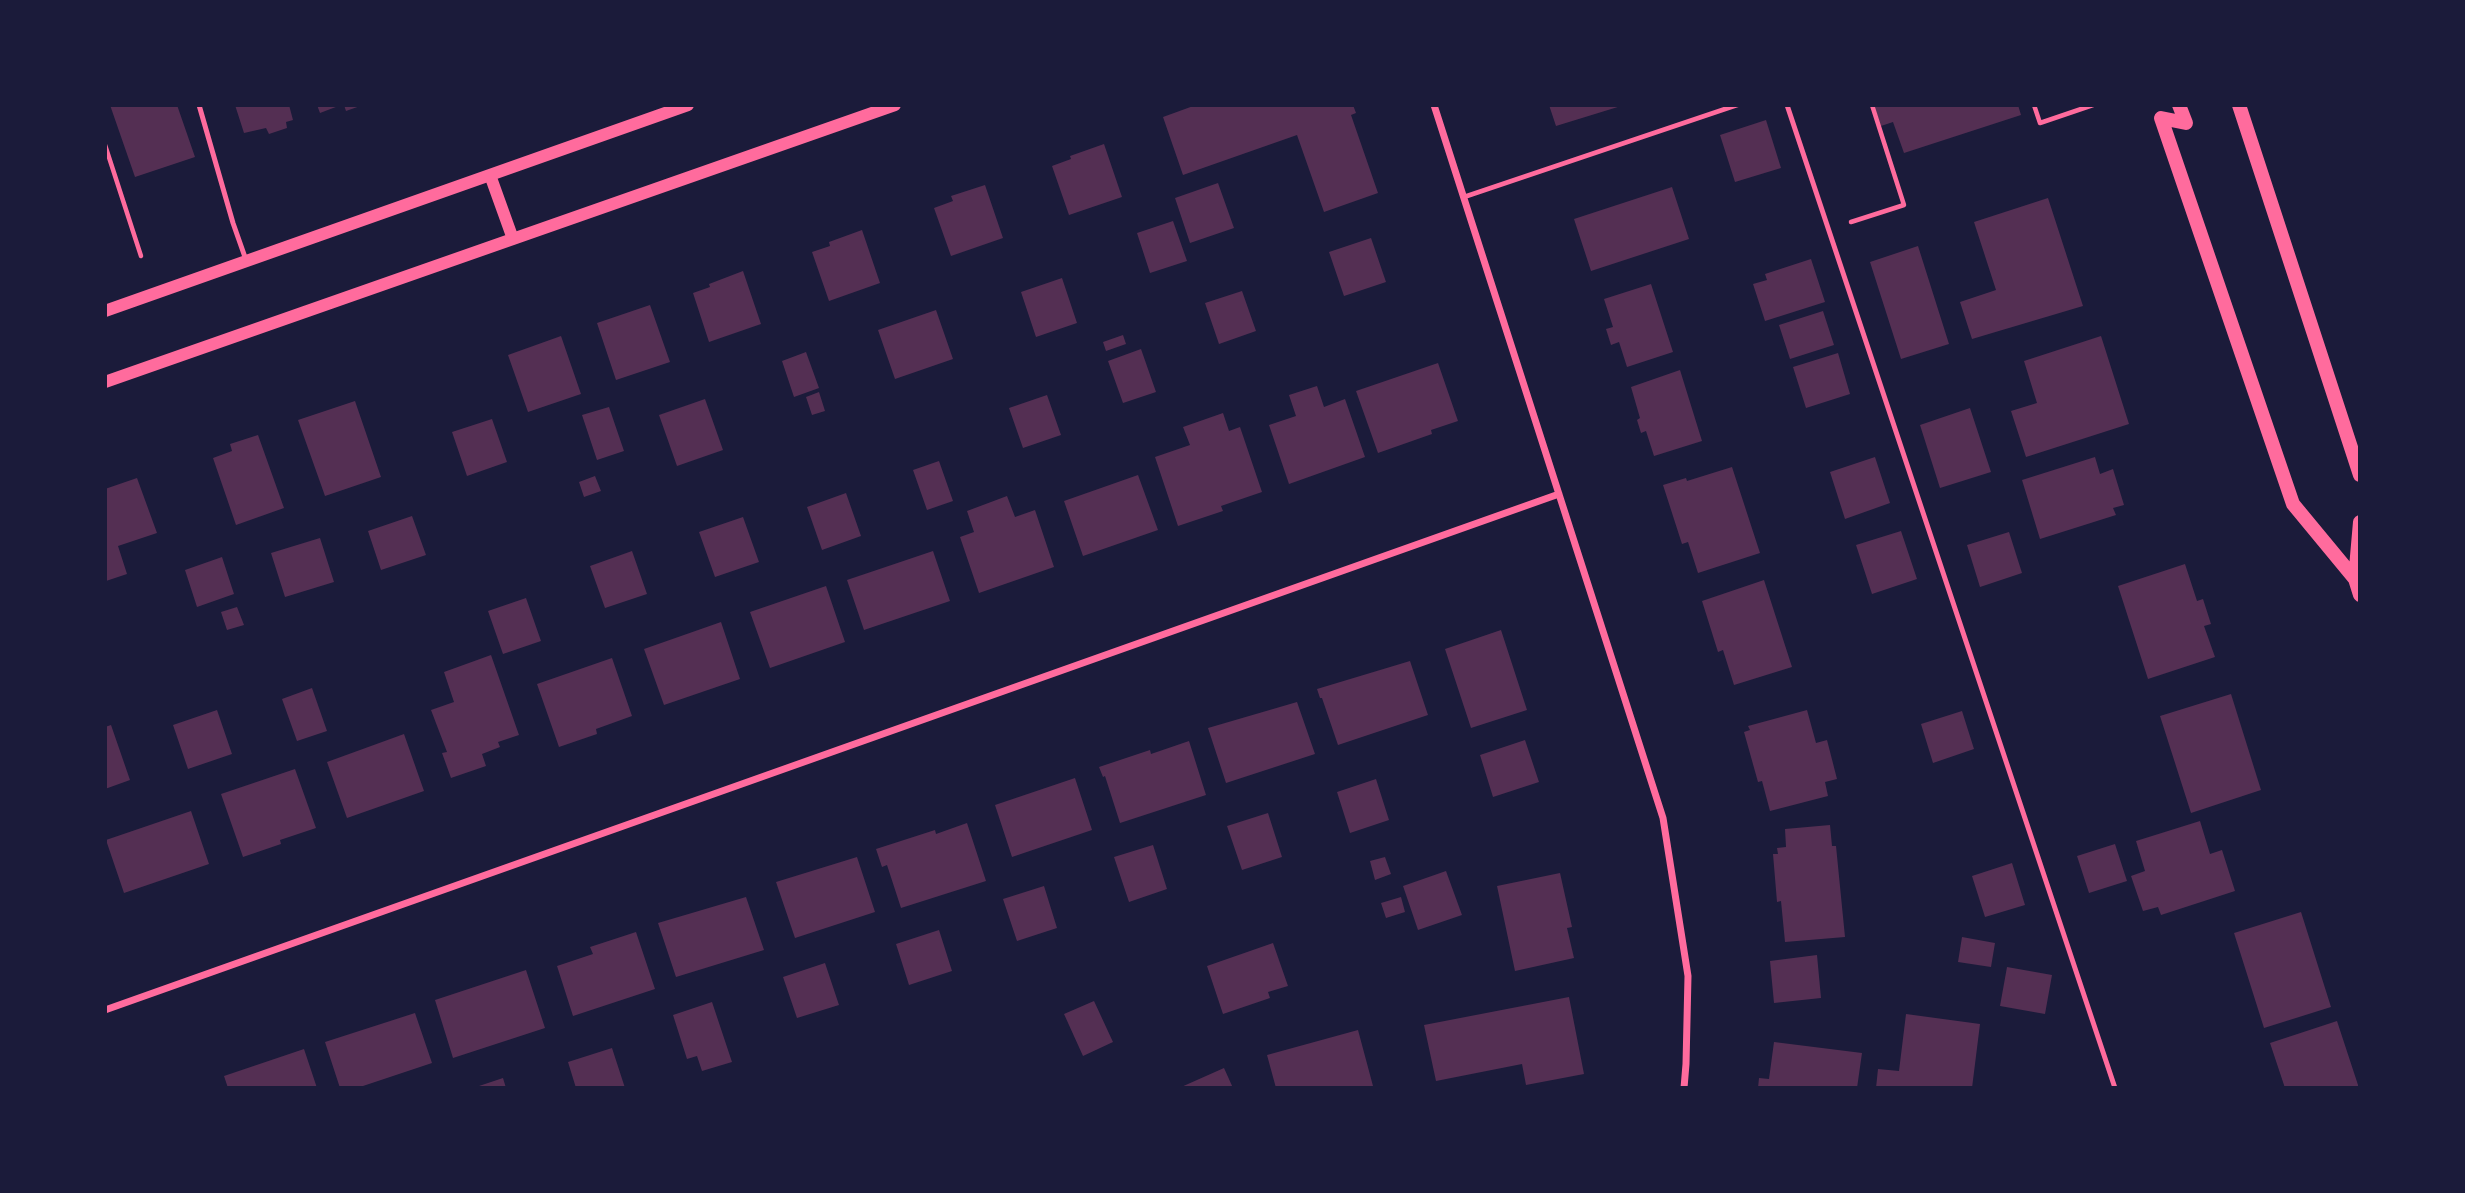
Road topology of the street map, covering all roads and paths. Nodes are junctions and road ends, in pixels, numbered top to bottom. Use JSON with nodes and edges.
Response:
{"nodes":[{"id":1,"x":199,"y":105,"type":"edge"},
{"id":2,"x":688,"y":105,"type":"edge"},
{"id":3,"x":895,"y":105,"type":"edge"},
{"id":4,"x":1434,"y":105,"type":"edge"},
{"id":5,"x":1737,"y":105,"type":"edge"},
{"id":6,"x":1787,"y":105,"type":"edge"},
{"id":7,"x":1872,"y":105,"type":"edge"},
{"id":8,"x":2034,"y":105,"type":"edge"},
{"id":9,"x":2093,"y":105,"type":"edge"},
{"id":10,"x":2179,"y":105,"type":"edge"},
{"id":11,"x":2239,"y":105,"type":"edge"},
{"id":12,"x":105,"y":145,"type":"edge"},
{"id":13,"x":490,"y":175,"type":"junction"},
{"id":14,"x":1464,"y":197,"type":"junction"},
{"id":15,"x":1828,"y":229,"type":"junction"},
{"id":16,"x":513,"y":239,"type":"junction"},
{"id":17,"x":141,"y":256,"type":"dead end"},
{"id":18,"x":246,"y":260,"type":"junction"},
{"id":19,"x":105,"y":311,"type":"edge"},
{"id":20,"x":105,"y":382,"type":"edge"},
{"id":21,"x":2360,"y":475,"type":"edge"},
{"id":22,"x":1559,"y":494,"type":"junction"},
{"id":23,"x":2360,"y":522,"type":"edge"},
{"id":24,"x":2355,"y":579,"type":"junction"},
{"id":25,"x":2360,"y":595,"type":"edge"},
{"id":26,"x":105,"y":1010,"type":"edge"},
{"id":27,"x":1684,"y":1088,"type":"edge"},
{"id":28,"x":2115,"y":1088,"type":"edge"}],
"edges":[{"from":1,"to":18,"type":"lane"},
{"from":2,"to":13,"type":"street"},
{"from":3,"to":16,"type":"street"},
{"from":4,"to":14,"type":"street"},
{"from":5,"to":14,"type":"lane"},
{"from":6,"to":15,"type":"lane"},
{"from":7,"to":15,"type":"path"},
{"from":8,"to":9,"type":"path"},
{"from":10,"to":24,"type":"main road"},
{"from":11,"to":21,"type":"main road"},
{"from":12,"to":17,"type":"path"},
{"from":13,"to":16,"type":"street"},
{"from":13,"to":18,"type":"street"},
{"from":14,"to":22,"type":"street"},
{"from":15,"to":28,"type":"lane"},
{"from":16,"to":20,"type":"street"},
{"from":18,"to":19,"type":"street"},
{"from":22,"to":26,"type":"street"},
{"from":22,"to":27,"type":"street"},
{"from":23,"to":24,"type":"main road"},
{"from":24,"to":25,"type":"main road"}]}
